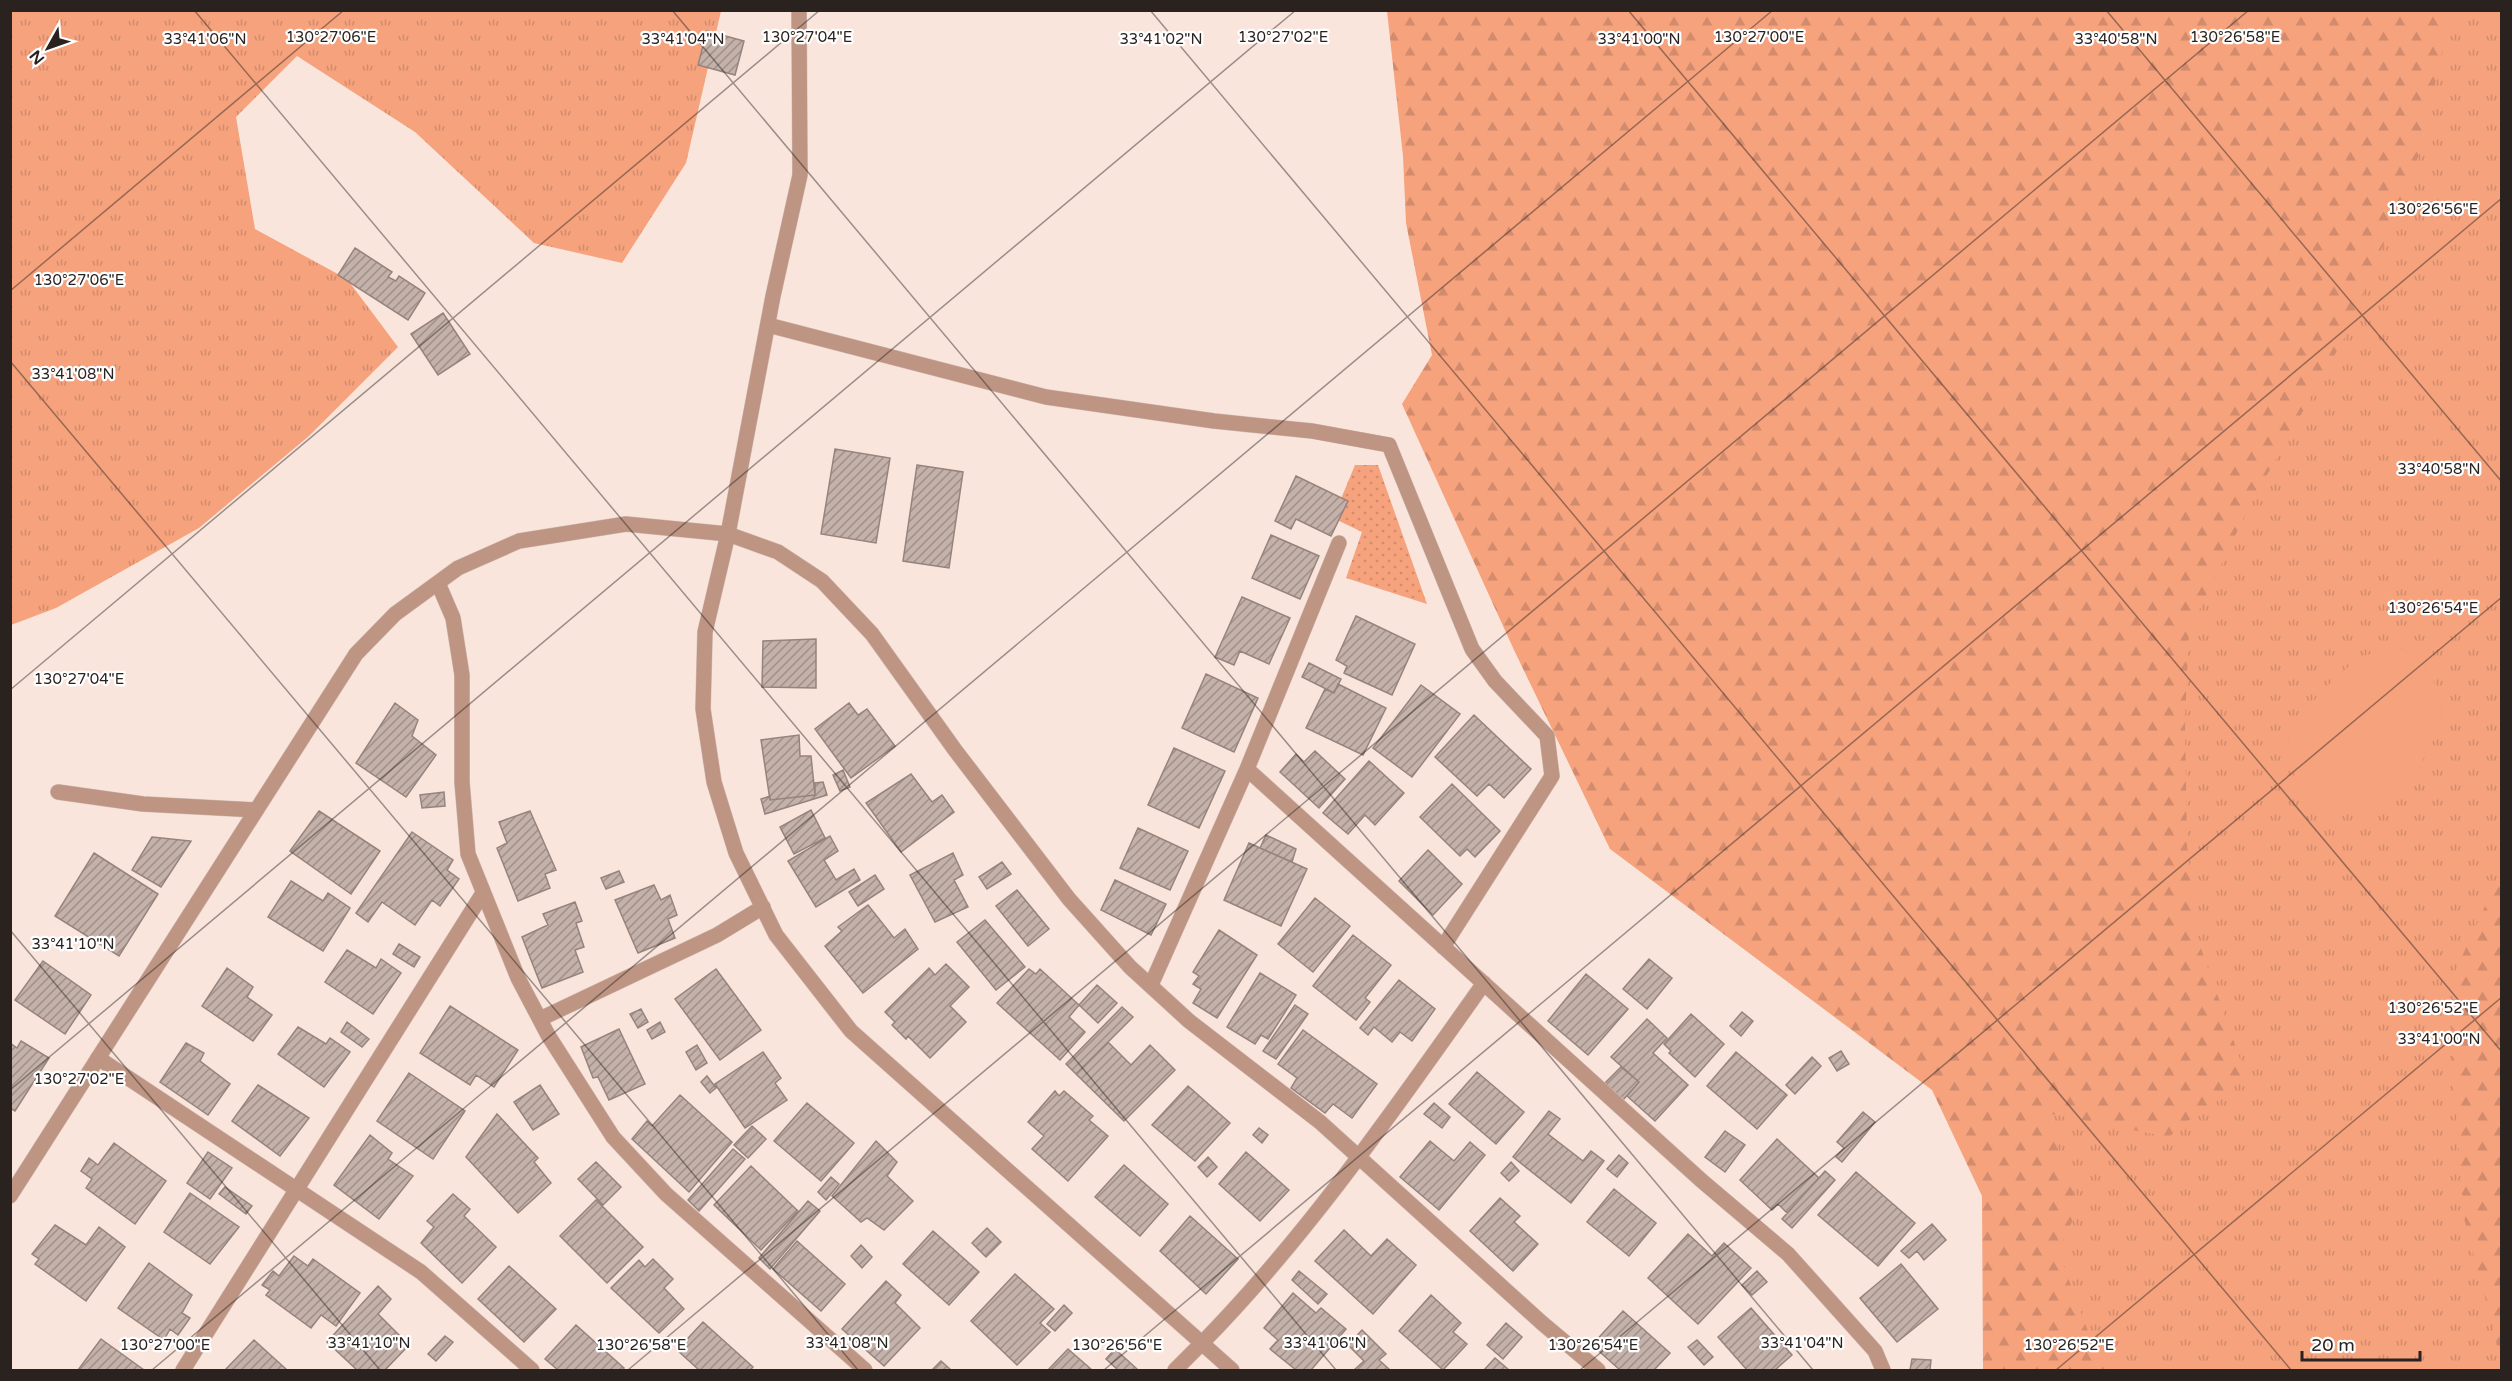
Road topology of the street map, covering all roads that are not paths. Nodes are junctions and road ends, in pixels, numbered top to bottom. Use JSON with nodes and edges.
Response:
{"nodes":[{"id":1,"x":799,"y":10,"type":"edge"},
{"id":2,"x":768,"y":325,"type":"junction"},
{"id":3,"x":728,"y":534,"type":"junction"},
{"id":4,"x":1339,"y":543,"type":"dead end"},
{"id":5,"x":438,"y":583,"type":"junction"},
{"id":6,"x":1247,"y":769,"type":"junction"},
{"id":7,"x":58,"y":792,"type":"dead end"},
{"id":8,"x":256,"y":810,"type":"junction"},
{"id":9,"x":483,"y":893,"type":"junction"},
{"id":10,"x":763,"y":907,"type":"junction"},
{"id":11,"x":1443,"y":947,"type":"junction"},
{"id":12,"x":1484,"y":983,"type":"junction"},
{"id":13,"x":1151,"y":985,"type":"junction"},
{"id":14,"x":540,"y":1019,"type":"junction"},
{"id":15,"x":98,"y":1058,"type":"junction"},
{"id":16,"x":1360,"y":1158,"type":"junction"},
{"id":17,"x":297,"y":1190,"type":"junction"},
{"id":18,"x":10,"y":1196,"type":"edge"},
{"id":19,"x":1202,"y":1344,"type":"junction"},
{"id":20,"x":183,"y":1371,"type":"edge"},
{"id":21,"x":532,"y":1371,"type":"edge"},
{"id":22,"x":865,"y":1371,"type":"edge"},
{"id":23,"x":1175,"y":1371,"type":"edge"},
{"id":24,"x":1232,"y":1371,"type":"edge"},
{"id":25,"x":1598,"y":1371,"type":"edge"},
{"id":26,"x":1884,"y":1371,"type":"edge"}],
"edges":[{"from":1,"to":2,"type":"street"},
{"from":2,"to":3,"type":"street"},
{"from":2,"to":11,"type":"street"},
{"from":3,"to":5,"type":"street"},
{"from":3,"to":10,"type":"street"},
{"from":3,"to":13,"type":"street"},
{"from":4,"to":6,"type":"street"},
{"from":5,"to":8,"type":"street"},
{"from":5,"to":9,"type":"street"},
{"from":6,"to":11,"type":"street"},
{"from":6,"to":13,"type":"street"},
{"from":7,"to":8,"type":"street"},
{"from":8,"to":15,"type":"street"},
{"from":9,"to":14,"type":"street"},
{"from":9,"to":17,"type":"street"},
{"from":10,"to":14,"type":"street"},
{"from":10,"to":19,"type":"street"},
{"from":11,"to":12,"type":"street"},
{"from":12,"to":16,"type":"street"},
{"from":12,"to":26,"type":"street"},
{"from":13,"to":16,"type":"street"},
{"from":14,"to":22,"type":"street"},
{"from":15,"to":17,"type":"street"},
{"from":15,"to":18,"type":"street"},
{"from":16,"to":19,"type":"street"},
{"from":16,"to":25,"type":"street"},
{"from":17,"to":20,"type":"street"},
{"from":17,"to":21,"type":"street"},
{"from":19,"to":23,"type":"street"},
{"from":19,"to":24,"type":"street"}]}
